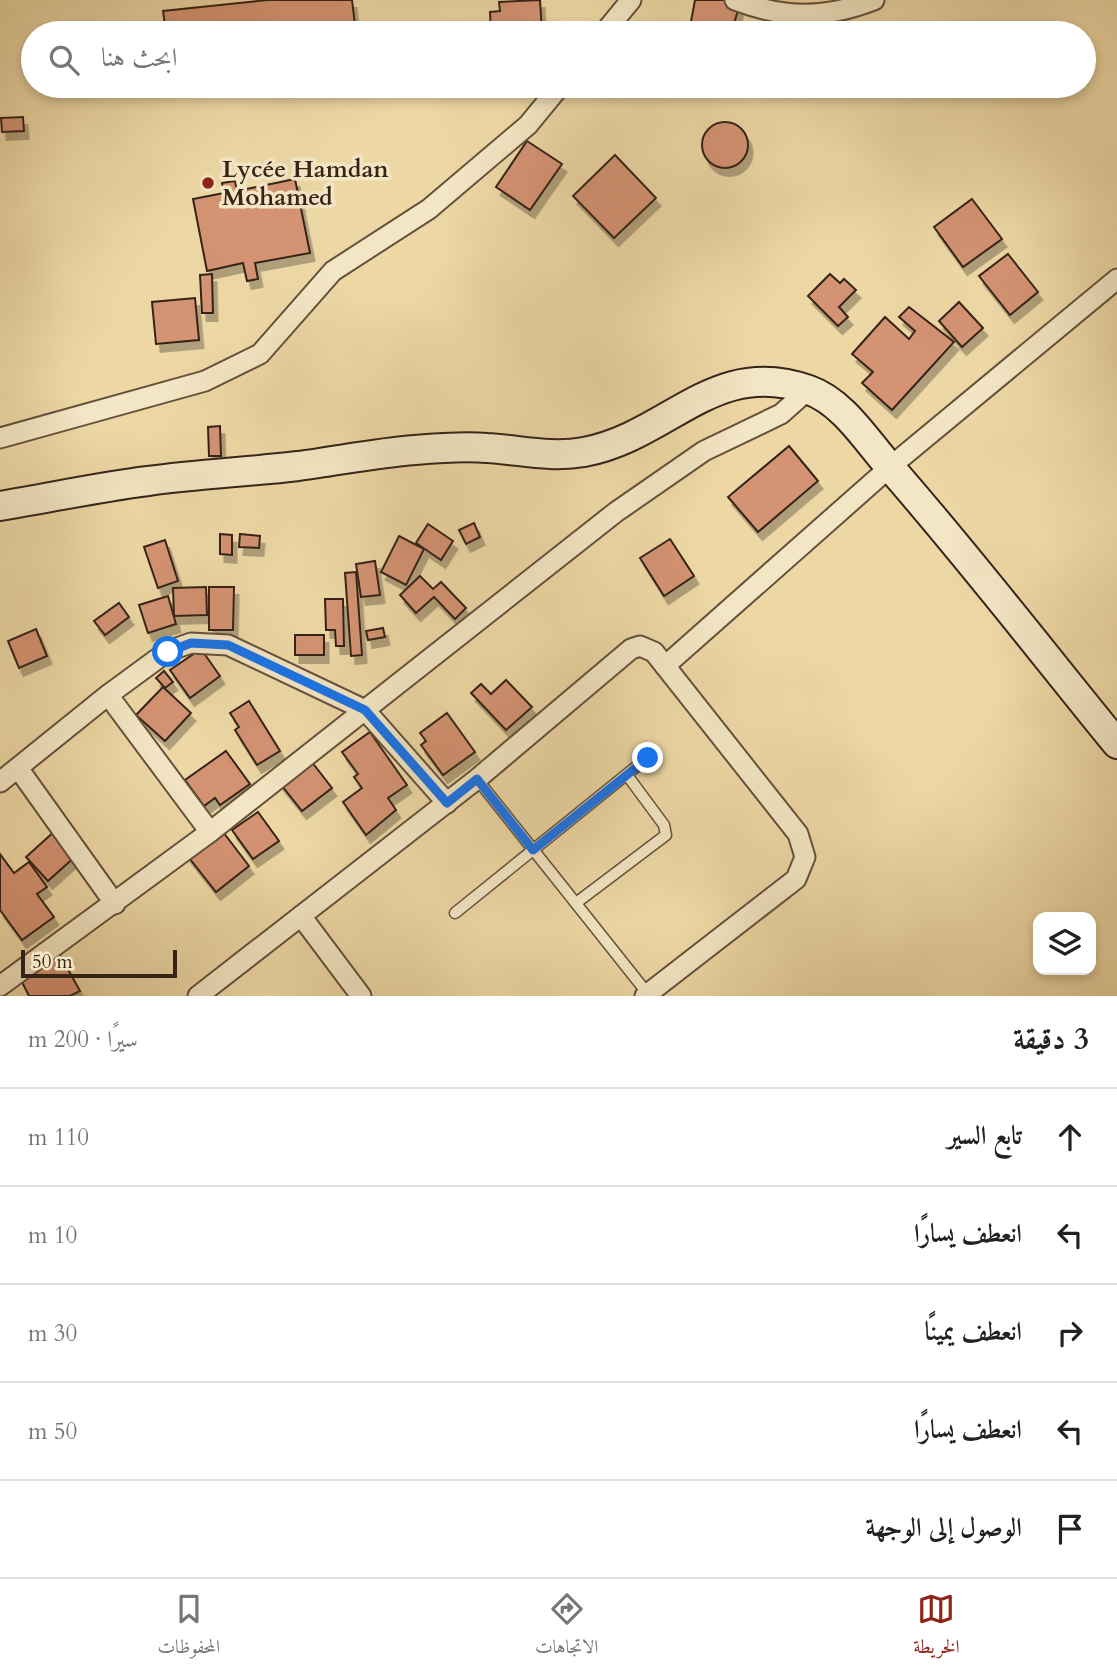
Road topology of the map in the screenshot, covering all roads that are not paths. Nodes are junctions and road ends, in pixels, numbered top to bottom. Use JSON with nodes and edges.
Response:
{"nodes":[{"id":1,"x":631,"y":0,"type":"edge"},
{"id":2,"x":735,"y":0,"type":"edge"},
{"id":3,"x":874,"y":0,"type":"edge"},
{"id":4,"x":614,"y":21,"type":"edge"},
{"id":5,"x":550,"y":98,"type":"edge"},
{"id":6,"x":1117,"y":279,"type":"edge"},
{"id":7,"x":808,"y":390,"type":"junction"},
{"id":8,"x":0,"y":438,"type":"edge"},
{"id":9,"x":890,"y":467,"type":"junction"},
{"id":10,"x":0,"y":506,"type":"edge"},
{"id":11,"x":665,"y":666,"type":"junction"},
{"id":12,"x":108,"y":695,"type":"junction"},
{"id":13,"x":365,"y":710,"type":"junction"},
{"id":14,"x":1117,"y":744,"type":"edge"},
{"id":15,"x":648,"y":758,"type":"dead end"},
{"id":16,"x":18,"y":768,"type":"junction"},
{"id":17,"x":627,"y":775,"type":"junction"},
{"id":18,"x":477,"y":779,"type":"junction"},
{"id":19,"x":0,"y":782,"type":"edge"},
{"id":20,"x":447,"y":803,"type":"junction"},
{"id":21,"x":210,"y":832,"type":"junction"},
{"id":22,"x":533,"y":850,"type":"junction"},
{"id":23,"x":576,"y":903,"type":"junction"},
{"id":24,"x":115,"y":904,"type":"junction"},
{"id":25,"x":454,"y":913,"type":"dead end"},
{"id":26,"x":301,"y":916,"type":"junction"},
{"id":27,"x":0,"y":986,"type":"edge"},
{"id":28,"x":647,"y":995,"type":"edge"},
{"id":29,"x":198,"y":996,"type":"edge"},
{"id":30,"x":361,"y":996,"type":"edge"}],
"edges":[{"from":1,"to":4,"type":"street"},
{"from":2,"to":3,"type":"street"},
{"from":5,"to":8,"type":"street"},
{"from":6,"to":9,"type":"street"},
{"from":7,"to":9,"type":"main road"},
{"from":7,"to":10,"type":"main road"},
{"from":7,"to":13,"type":"street"},
{"from":9,"to":11,"type":"street"},
{"from":9,"to":14,"type":"main road"},
{"from":11,"to":18,"type":"street"},
{"from":11,"to":28,"type":"street"},
{"from":12,"to":13,"type":"street"},
{"from":12,"to":16,"type":"street"},
{"from":12,"to":21,"type":"street"},
{"from":13,"to":20,"type":"street"},
{"from":13,"to":21,"type":"street"},
{"from":15,"to":17,"type":"lane"},
{"from":16,"to":19,"type":"street"},
{"from":16,"to":24,"type":"street"},
{"from":17,"to":22,"type":"lane"},
{"from":17,"to":23,"type":"lane"},
{"from":18,"to":20,"type":"street"},
{"from":18,"to":22,"type":"lane"},
{"from":20,"to":26,"type":"street"},
{"from":21,"to":24,"type":"street"},
{"from":22,"to":23,"type":"lane"},
{"from":22,"to":25,"type":"lane"},
{"from":23,"to":28,"type":"lane"},
{"from":24,"to":27,"type":"street"},
{"from":26,"to":29,"type":"street"},
{"from":26,"to":30,"type":"street"}]}
